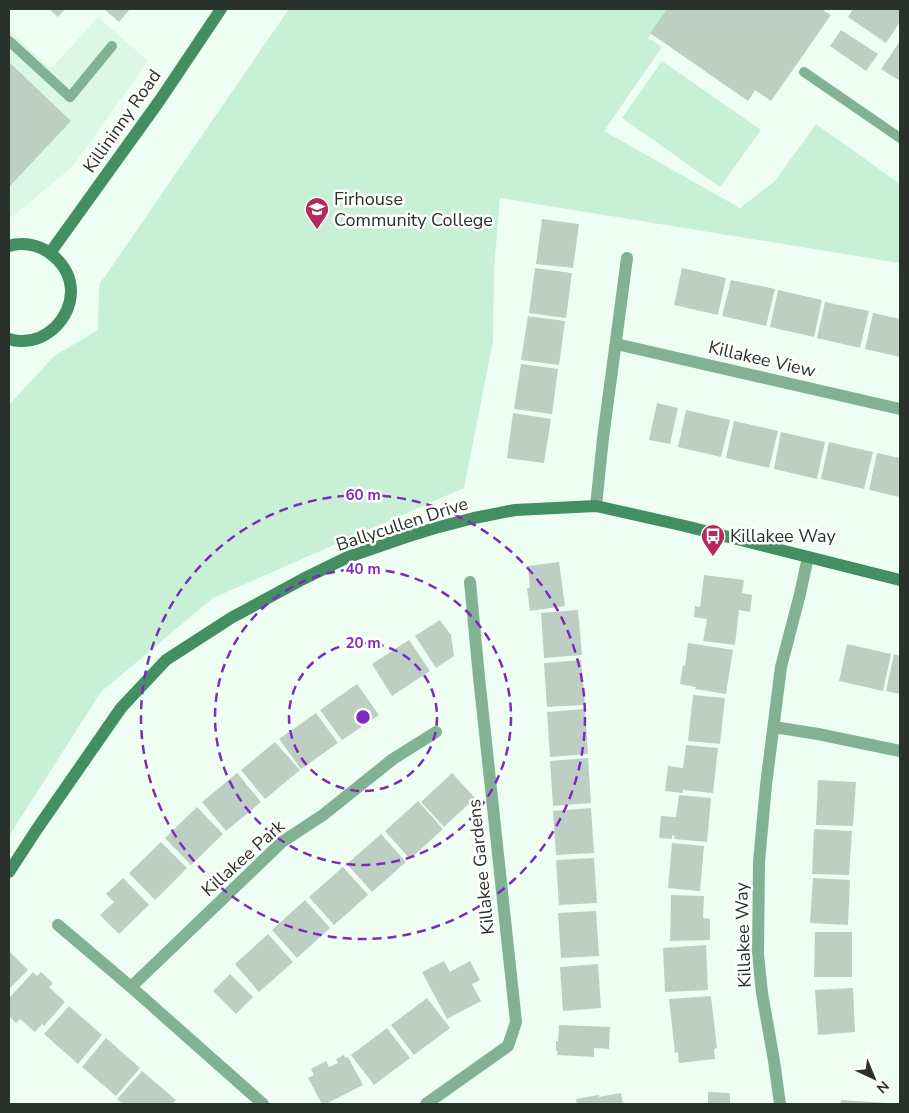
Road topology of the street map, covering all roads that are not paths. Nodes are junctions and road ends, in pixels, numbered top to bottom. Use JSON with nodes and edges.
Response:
{"nodes":[{"id":1,"x":221,"y":9,"type":"edge"},
{"id":2,"x":9,"y":41,"type":"edge"},
{"id":3,"x":112,"y":46,"type":"dead end"},
{"id":4,"x":804,"y":72,"type":"dead end"},
{"id":5,"x":900,"y":138,"type":"edge"},
{"id":6,"x":9,"y":246,"type":"edge"},
{"id":7,"x":50,"y":253,"type":"junction"},
{"id":8,"x":627,"y":258,"type":"dead end"},
{"id":9,"x":9,"y":339,"type":"edge"},
{"id":10,"x":616,"y":344,"type":"junction"},
{"id":11,"x":900,"y":409,"type":"edge"},
{"id":12,"x":596,"y":506,"type":"junction"},
{"id":13,"x":808,"y":557,"type":"junction"},
{"id":14,"x":900,"y":580,"type":"edge"},
{"id":15,"x":470,"y":582,"type":"dead end"},
{"id":16,"x":774,"y":727,"type":"junction"},
{"id":17,"x":436,"y":732,"type":"dead end"},
{"id":18,"x":900,"y":751,"type":"edge"},
{"id":19,"x":9,"y":872,"type":"edge"},
{"id":20,"x":58,"y":925,"type":"dead end"},
{"id":21,"x":131,"y":987,"type":"junction"},
{"id":22,"x":263,"y":1104,"type":"edge"},
{"id":23,"x":426,"y":1104,"type":"edge"},
{"id":24,"x":780,"y":1104,"type":"edge"}],
"edges":[{"from":1,"to":7,"type":"street","name":"Killininny Road"},
{"from":2,"to":3,"type":"lane"},
{"from":4,"to":5,"type":"lane"},
{"from":6,"to":7,"type":"street"},
{"from":7,"to":9,"type":"street"},
{"from":8,"to":10,"type":"street"},
{"from":10,"to":11,"type":"street","name":"Killakee View"},
{"from":10,"to":12,"type":"street"},
{"from":12,"to":13,"type":"street","name":"Ballycullen Drive"},
{"from":12,"to":19,"type":"street","name":"Ballycullen Drive"},
{"from":13,"to":14,"type":"street","name":"Ballycullen Drive"},
{"from":13,"to":16,"type":"street","name":"Killakee Way"},
{"from":15,"to":23,"type":"street","name":"Killakee Gardens"},
{"from":16,"to":18,"type":"street"},
{"from":16,"to":24,"type":"street","name":"Killakee Way"},
{"from":17,"to":21,"type":"street","name":"Killakee Park"},
{"from":20,"to":21,"type":"street"},
{"from":21,"to":22,"type":"street"}]}
